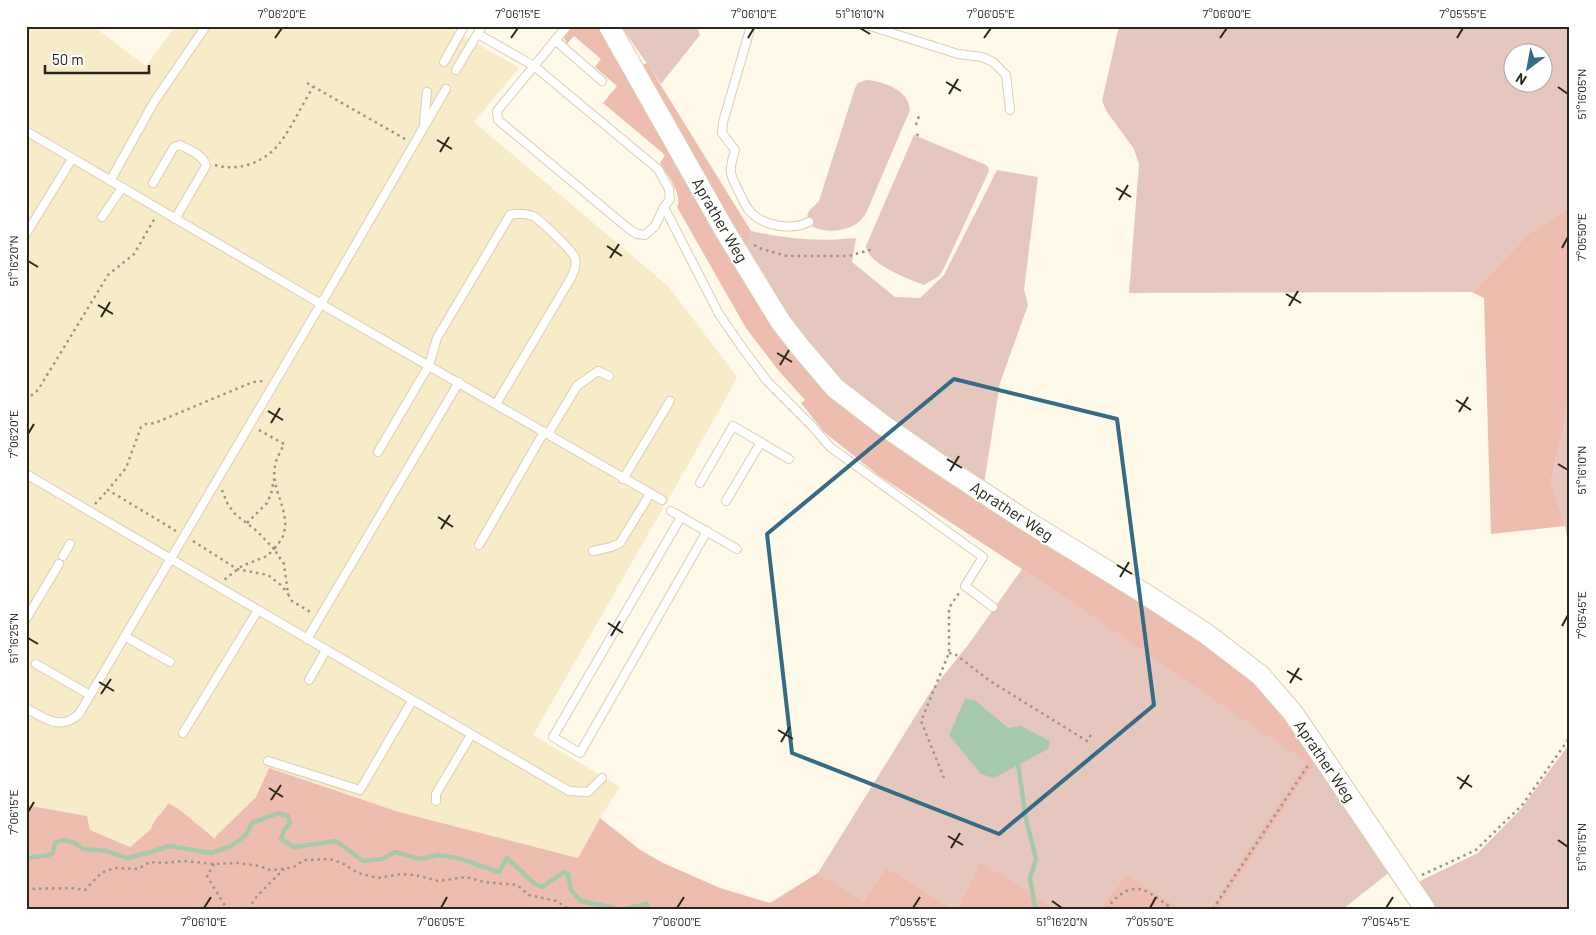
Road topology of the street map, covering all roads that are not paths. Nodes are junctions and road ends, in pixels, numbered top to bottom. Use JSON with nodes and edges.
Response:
{"nodes":[{"id":1,"x":206,"y":26,"type":"edge"},
{"id":2,"x":464,"y":26,"type":"edge"},
{"id":3,"x":482,"y":26,"type":"edge"},
{"id":4,"x":568,"y":26,"type":"edge"},
{"id":5,"x":609,"y":26,"type":"edge"},
{"id":6,"x":751,"y":26,"type":"edge"},
{"id":7,"x":870,"y":26,"type":"edge"},
{"id":8,"x":478,"y":34,"type":"junction"},
{"id":9,"x":555,"y":40,"type":"junction"},
{"id":10,"x":451,"y":50,"type":"junction"},
{"id":11,"x":465,"y":56,"type":"junction"},
{"id":12,"x":444,"y":62,"type":"dead end"},
{"id":13,"x":534,"y":66,"type":"junction"},
{"id":14,"x":456,"y":70,"type":"dead end"},
{"id":15,"x":602,"y":81,"type":"dead end"},
{"id":16,"x":446,"y":89,"type":"dead end"},
{"id":17,"x":427,"y":92,"type":"dead end"},
{"id":18,"x":1010,"y":110,"type":"dead end"},
{"id":19,"x":424,"y":127,"type":"junction"},
{"id":20,"x":26,"y":132,"type":"edge"},
{"id":21,"x":72,"y":158,"type":"junction"},
{"id":22,"x":110,"y":181,"type":"junction"},
{"id":23,"x":152,"y":183,"type":"dead end"},
{"id":24,"x":122,"y":188,"type":"junction"},
{"id":25,"x":664,"y":207,"type":"junction"},
{"id":26,"x":102,"y":217,"type":"dead end"},
{"id":27,"x":175,"y":219,"type":"junction"},
{"id":28,"x":809,"y":222,"type":"dead end"},
{"id":29,"x":26,"y":234,"type":"edge"},
{"id":30,"x":321,"y":304,"type":"junction"},
{"id":31,"x":428,"y":365,"type":"junction"},
{"id":32,"x":609,"y":376,"type":"dead end"},
{"id":33,"x":459,"y":382,"type":"junction"},
{"id":34,"x":670,"y":401,"type":"dead end"},
{"id":35,"x":496,"y":404,"type":"junction"},
{"id":36,"x":546,"y":433,"type":"junction"},
{"id":37,"x":760,"y":442,"type":"junction"},
{"id":38,"x":378,"y":452,"type":"dead end"},
{"id":39,"x":789,"y":459,"type":"dead end"},
{"id":40,"x":26,"y":474,"type":"edge"},
{"id":41,"x":623,"y":478,"type":"junction"},
{"id":42,"x":700,"y":483,"type":"dead end"},
{"id":43,"x":650,"y":494,"type":"junction"},
{"id":44,"x":662,"y":500,"type":"dead end"},
{"id":45,"x":726,"y":501,"type":"dead end"},
{"id":46,"x":671,"y":511,"type":"dead end"},
{"id":47,"x":681,"y":517,"type":"junction"},
{"id":48,"x":706,"y":531,"type":"junction"},
{"id":49,"x":70,"y":544,"type":"dead end"},
{"id":50,"x":479,"y":545,"type":"dead end"},
{"id":51,"x":738,"y":549,"type":"dead end"},
{"id":52,"x":593,"y":551,"type":"dead end"},
{"id":53,"x":63,"y":556,"type":"dead end"},
{"id":54,"x":172,"y":559,"type":"junction"},
{"id":55,"x":59,"y":564,"type":"dead end"},
{"id":56,"x":993,"y":607,"type":"dead end"},
{"id":57,"x":258,"y":610,"type":"junction"},
{"id":58,"x":26,"y":619,"type":"edge"},
{"id":59,"x":126,"y":637,"type":"junction"},
{"id":60,"x":307,"y":639,"type":"junction"},
{"id":61,"x":326,"y":650,"type":"junction"},
{"id":62,"x":170,"y":662,"type":"dead end"},
{"id":63,"x":36,"y":664,"type":"dead end"},
{"id":64,"x":309,"y":680,"type":"dead end"},
{"id":65,"x":90,"y":695,"type":"junction"},
{"id":66,"x":412,"y":701,"type":"junction"},
{"id":67,"x":26,"y":708,"type":"edge"},
{"id":68,"x":183,"y":733,"type":"dead end"},
{"id":69,"x":471,"y":735,"type":"junction"},
{"id":70,"x":268,"y":761,"type":"dead end"},
{"id":71,"x":602,"y":778,"type":"dead end"},
{"id":72,"x":436,"y":800,"type":"dead end"},
{"id":73,"x":1425,"y":909,"type":"edge"}],
"edges":[{"from":1,"to":22,"type":"lane"},
{"from":2,"to":10,"type":"lane"},
{"from":3,"to":8,"type":"lane"},
{"from":4,"to":9,"type":"lane"},
{"from":5,"to":73,"type":"street","name":"Aprather Weg"},
{"from":6,"to":28,"type":"lane"},
{"from":7,"to":18,"type":"lane"},
{"from":8,"to":11,"type":"lane"},
{"from":8,"to":13,"type":"lane"},
{"from":9,"to":13,"type":"lane"},
{"from":9,"to":15,"type":"lane"},
{"from":10,"to":11,"type":"lane"},
{"from":10,"to":12,"type":"lane"},
{"from":11,"to":14,"type":"lane"},
{"from":13,"to":25,"type":"lane"},
{"from":13,"to":25,"type":"lane"},
{"from":16,"to":19,"type":"lane"},
{"from":17,"to":19,"type":"lane"},
{"from":19,"to":30,"type":"lane"},
{"from":20,"to":21,"type":"lane"},
{"from":21,"to":22,"type":"lane"},
{"from":21,"to":29,"type":"lane"},
{"from":22,"to":24,"type":"lane"},
{"from":23,"to":27,"type":"lane"},
{"from":24,"to":26,"type":"lane"},
{"from":24,"to":27,"type":"lane"},
{"from":25,"to":56,"type":"lane"},
{"from":27,"to":30,"type":"lane"},
{"from":30,"to":31,"type":"lane"},
{"from":30,"to":54,"type":"lane"},
{"from":31,"to":33,"type":"lane"},
{"from":31,"to":35,"type":"lane"},
{"from":31,"to":38,"type":"lane"},
{"from":32,"to":36,"type":"lane"},
{"from":33,"to":35,"type":"lane"},
{"from":33,"to":60,"type":"lane"},
{"from":34,"to":41,"type":"lane"},
{"from":35,"to":36,"type":"lane"},
{"from":36,"to":41,"type":"lane"},
{"from":36,"to":50,"type":"lane"},
{"from":37,"to":39,"type":"lane"},
{"from":37,"to":42,"type":"lane"},
{"from":37,"to":45,"type":"lane"},
{"from":40,"to":54,"type":"lane"},
{"from":41,"to":43,"type":"lane"},
{"from":43,"to":44,"type":"lane"},
{"from":43,"to":52,"type":"lane"},
{"from":46,"to":47,"type":"lane"},
{"from":47,"to":48,"type":"lane"},
{"from":47,"to":48,"type":"lane"},
{"from":48,"to":51,"type":"lane"},
{"from":49,"to":53,"type":"lane"},
{"from":54,"to":57,"type":"lane"},
{"from":54,"to":59,"type":"lane"},
{"from":55,"to":58,"type":"lane"},
{"from":57,"to":60,"type":"lane"},
{"from":57,"to":68,"type":"lane"},
{"from":59,"to":62,"type":"lane"},
{"from":59,"to":65,"type":"lane"},
{"from":60,"to":61,"type":"lane"},
{"from":61,"to":64,"type":"lane"},
{"from":61,"to":66,"type":"lane"},
{"from":63,"to":65,"type":"lane"},
{"from":65,"to":67,"type":"lane"},
{"from":66,"to":69,"type":"lane"},
{"from":66,"to":70,"type":"lane"},
{"from":69,"to":71,"type":"lane"},
{"from":69,"to":72,"type":"lane"}]}
